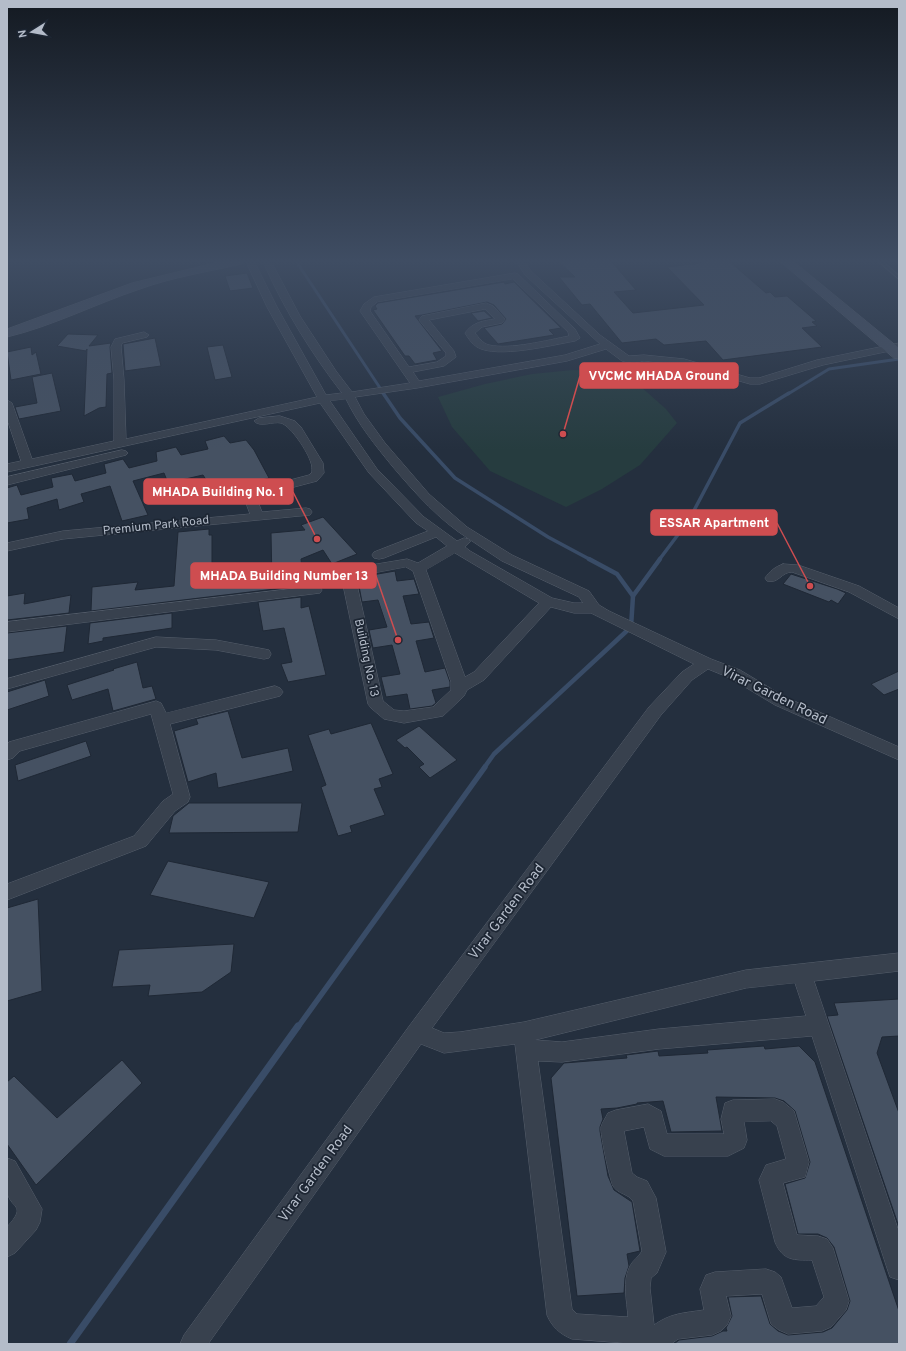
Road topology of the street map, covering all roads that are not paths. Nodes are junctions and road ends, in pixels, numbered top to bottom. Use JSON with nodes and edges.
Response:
{"nodes":[{"id":1,"x":37,"y":324,"type":"edge"},
{"id":2,"x":281,"y":324,"type":"edge"},
{"id":3,"x":301,"y":324,"type":"edge"},
{"id":4,"x":374,"y":324,"type":"edge"},
{"id":5,"x":427,"y":324,"type":"edge"},
{"id":6,"x":482,"y":324,"type":"edge"},
{"id":7,"x":565,"y":324,"type":"edge"},
{"id":8,"x":583,"y":324,"type":"edge"},
{"id":9,"x":864,"y":324,"type":"edge"},
{"id":10,"x":7,"y":333,"type":"edge"},
{"id":11,"x":144,"y":335,"type":"dead end"},
{"id":12,"x":596,"y":336,"type":"junction"},
{"id":13,"x":575,"y":338,"type":"junction"},
{"id":14,"x":608,"y":345,"type":"junction"},
{"id":15,"x":896,"y":350,"type":"edge"},
{"id":16,"x":407,"y":370,"type":"junction"},
{"id":17,"x":417,"y":385,"type":"junction"},
{"id":18,"x":354,"y":395,"type":"junction"},
{"id":19,"x":323,"y":399,"type":"junction"},
{"id":20,"x":7,"y":403,"type":"edge"},
{"id":21,"x":120,"y":443,"type":"junction"},
{"id":22,"x":28,"y":464,"type":"junction"},
{"id":23,"x":7,"y":468,"type":"edge"},
{"id":24,"x":7,"y":481,"type":"edge"},
{"id":25,"x":306,"y":512,"type":"dead end"},
{"id":26,"x":257,"y":517,"type":"junction"},
{"id":27,"x":438,"y":532,"type":"junction"},
{"id":28,"x":474,"y":537,"type":"junction"},
{"id":29,"x":7,"y":547,"type":"edge"},
{"id":30,"x":456,"y":547,"type":"junction"},
{"id":31,"x":379,"y":555,"type":"dead end"},
{"id":32,"x":419,"y":568,"type":"junction"},
{"id":33,"x":772,"y":578,"type":"dead end"},
{"id":34,"x":315,"y":590,"type":"dead end"},
{"id":35,"x":548,"y":602,"type":"junction"},
{"id":36,"x":599,"y":611,"type":"junction"},
{"id":37,"x":899,"y":614,"type":"edge"},
{"id":38,"x":7,"y":627,"type":"edge"},
{"id":39,"x":264,"y":654,"type":"dead end"},
{"id":40,"x":706,"y":663,"type":"junction"},
{"id":41,"x":7,"y":684,"type":"edge"},
{"id":42,"x":459,"y":687,"type":"junction"},
{"id":43,"x":275,"y":692,"type":"dead end"},
{"id":44,"x":161,"y":720,"type":"junction"},
{"id":45,"x":7,"y":754,"type":"edge"},
{"id":46,"x":899,"y":754,"type":"edge"},
{"id":47,"x":7,"y":892,"type":"edge"},
{"id":48,"x":899,"y":962,"type":"edge"},
{"id":49,"x":802,"y":973,"type":"junction"},
{"id":50,"x":818,"y":1025,"type":"junction"},
{"id":51,"x":417,"y":1032,"type":"junction"},
{"id":52,"x":526,"y":1041,"type":"junction"},
{"id":53,"x":7,"y":1169,"type":"edge"},
{"id":54,"x":7,"y":1245,"type":"edge"},
{"id":55,"x":899,"y":1268,"type":"edge"},
{"id":56,"x":650,"y":1339,"type":"edge"},
{"id":57,"x":193,"y":1344,"type":"edge"}],
"edges":[{"from":1,"to":10,"type":"street"},
{"from":2,"to":19,"type":"street"},
{"from":3,"to":18,"type":"street"},
{"from":4,"to":16,"type":"street"},
{"from":5,"to":16,"type":"street"},
{"from":6,"to":13,"type":"street"},
{"from":7,"to":13,"type":"street"},
{"from":8,"to":12,"type":"street"},
{"from":9,"to":15,"type":"street"},
{"from":11,"to":21,"type":"street"},
{"from":12,"to":13,"type":"street"},
{"from":12,"to":14,"type":"street"},
{"from":14,"to":15,"type":"street"},
{"from":14,"to":17,"type":"street"},
{"from":16,"to":17,"type":"street"},
{"from":17,"to":18,"type":"street"},
{"from":18,"to":19,"type":"street"},
{"from":18,"to":28,"type":"street"},
{"from":19,"to":21,"type":"street"},
{"from":19,"to":27,"type":"street"},
{"from":20,"to":22,"type":"street"},
{"from":21,"to":22,"type":"street"},
{"from":22,"to":23,"type":"street"},
{"from":24,"to":26,"type":"street"},
{"from":25,"to":26,"type":"street","name":"Premium Park Road"},
{"from":26,"to":29,"type":"street","name":"Premium Park Road"},
{"from":27,"to":30,"type":"street"},
{"from":27,"to":31,"type":"street"},
{"from":28,"to":30,"type":"street"},
{"from":28,"to":36,"type":"street"},
{"from":30,"to":32,"type":"street"},
{"from":30,"to":35,"type":"street"},
{"from":32,"to":42,"type":"street"},
{"from":32,"to":42,"type":"street","name":"Building No. 13"},
{"from":33,"to":37,"type":"street"},
{"from":34,"to":38,"type":"street"},
{"from":35,"to":36,"type":"street"},
{"from":35,"to":42,"type":"street"},
{"from":36,"to":40,"type":"street"},
{"from":39,"to":41,"type":"street"},
{"from":40,"to":46,"type":"street","name":"Virar Garden Road"},
{"from":40,"to":51,"type":"street","name":"Virar Garden Road"},
{"from":43,"to":44,"type":"street"},
{"from":44,"to":45,"type":"street"},
{"from":44,"to":47,"type":"street"},
{"from":48,"to":49,"type":"street"},
{"from":49,"to":50,"type":"street"},
{"from":49,"to":52,"type":"street"},
{"from":50,"to":52,"type":"street"},
{"from":50,"to":55,"type":"street"},
{"from":51,"to":52,"type":"street"},
{"from":51,"to":57,"type":"street","name":"Virar Garden Road"},
{"from":52,"to":56,"type":"street"},
{"from":53,"to":54,"type":"street"},
{"from":56,"to":56,"type":"street"}]}
